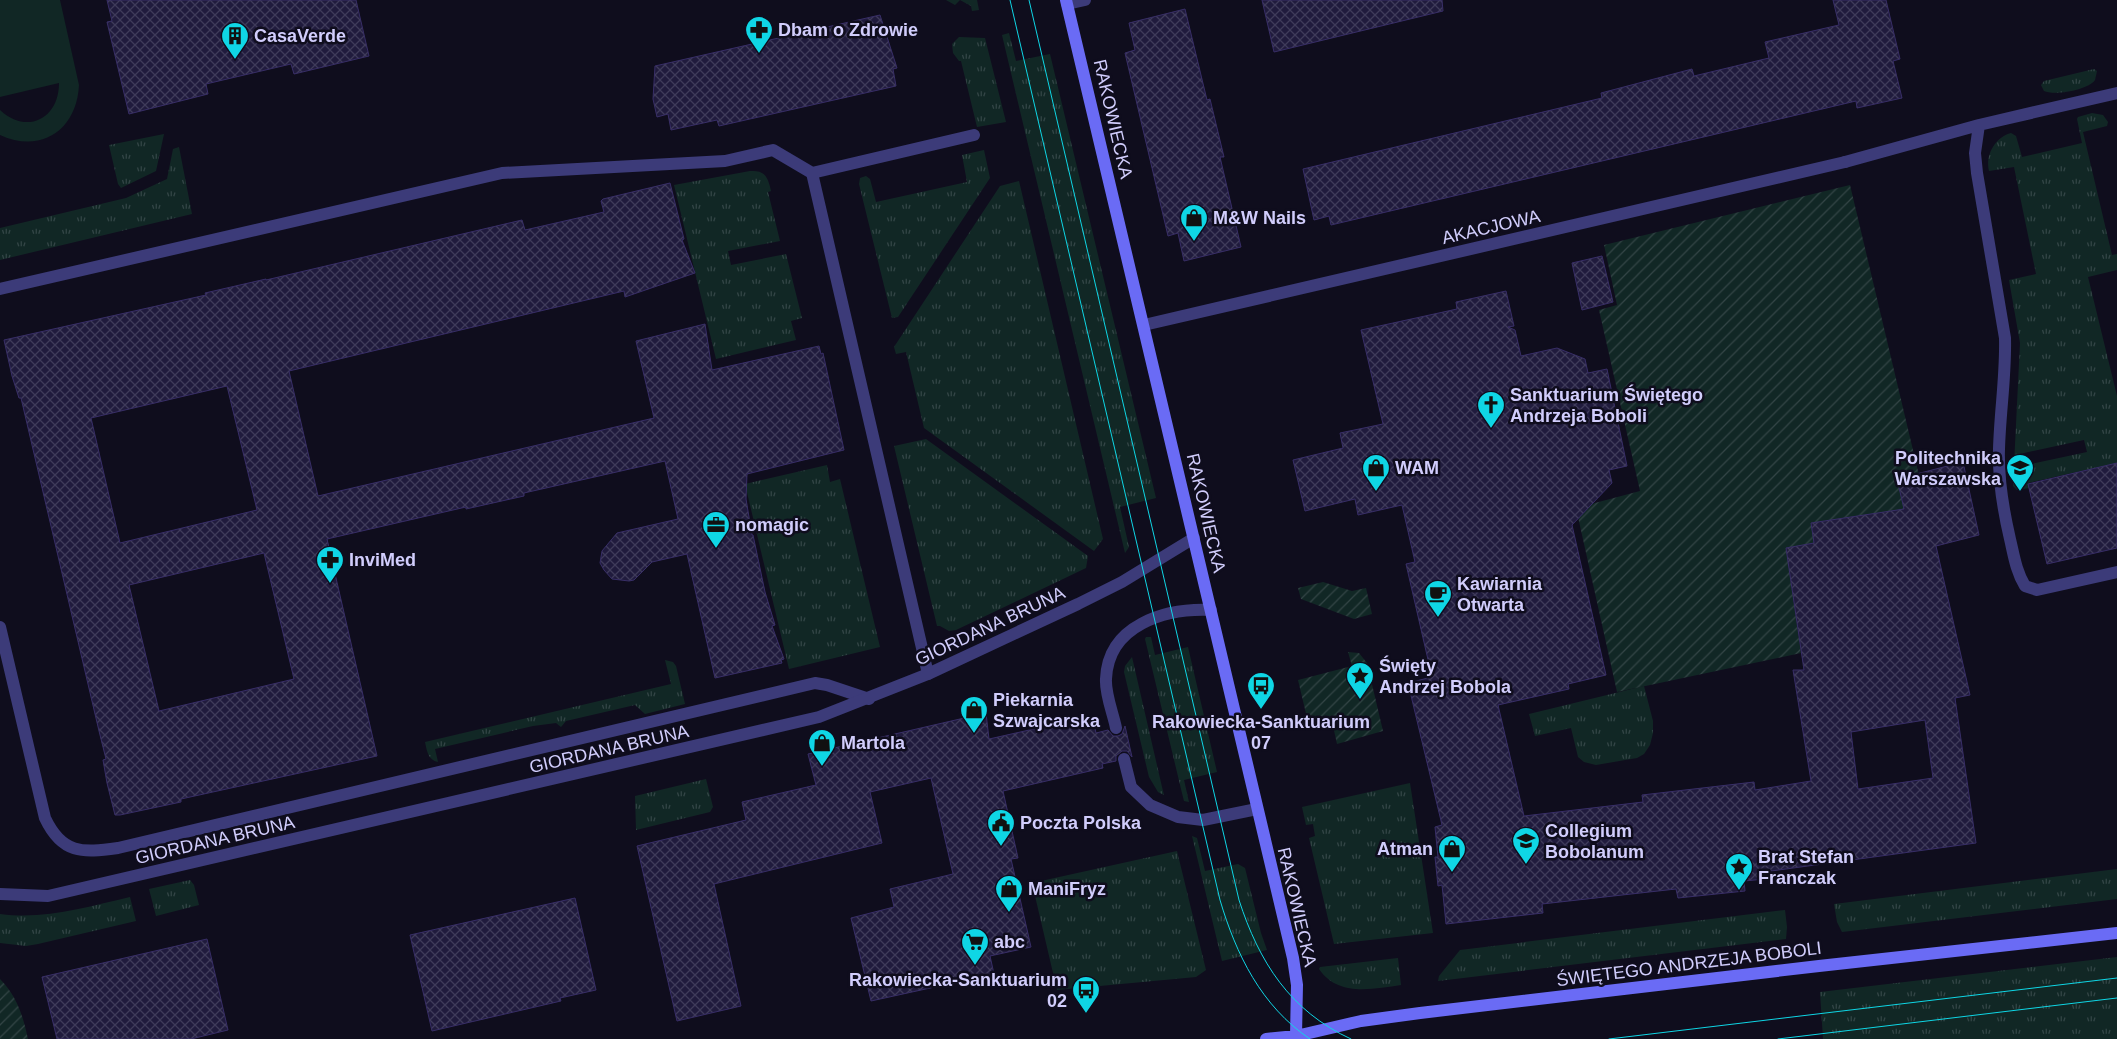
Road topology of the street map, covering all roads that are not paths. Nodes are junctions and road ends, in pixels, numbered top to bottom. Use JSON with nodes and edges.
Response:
{"nodes":[{"id":1,"x":1085,"y":0,"type":"edge"},
{"id":2,"x":1067,"y":2,"type":"edge"},
{"id":3,"x":2117,"y":93,"type":"edge"},
{"id":4,"x":1979,"y":124,"type":"junction"},
{"id":5,"x":974,"y":135,"type":"dead end"},
{"id":6,"x":812,"y":173,"type":"junction"},
{"id":7,"x":0,"y":289,"type":"edge"},
{"id":8,"x":1144,"y":325,"type":"junction"},
{"id":9,"x":1194,"y":538,"type":"junction"},
{"id":10,"x":2117,"y":572,"type":"edge"},
{"id":11,"x":1211,"y":610,"type":"junction"},
{"id":12,"x":0,"y":627,"type":"edge"},
{"id":13,"x":928,"y":674,"type":"junction"},
{"id":14,"x":869,"y":699,"type":"junction"},
{"id":15,"x":1116,"y":728,"type":"dead end"},
{"id":16,"x":1124,"y":759,"type":"dead end"},
{"id":17,"x":1257,"y":809,"type":"junction"},
{"id":18,"x":0,"y":894,"type":"edge"},
{"id":19,"x":2117,"y":933,"type":"edge"},
{"id":20,"x":1295,"y":1038,"type":"edge"},
{"id":21,"x":1266,"y":1039,"type":"edge"}],
"edges":[{"from":1,"to":2,"type":"street"},
{"from":2,"to":8,"type":"street","name":"RAKOWIECKA"},
{"from":3,"to":4,"type":"street","name":"AKACJOWA"},
{"from":4,"to":8,"type":"street","name":"AKACJOWA"},
{"from":4,"to":10,"type":"street"},
{"from":5,"to":6,"type":"street"},
{"from":6,"to":7,"type":"street"},
{"from":6,"to":13,"type":"street"},
{"from":8,"to":9,"type":"street","name":"RAKOWIECKA"},
{"from":9,"to":11,"type":"street","name":"RAKOWIECKA"},
{"from":9,"to":13,"type":"street","name":"GIORDANA BRUNA"},
{"from":11,"to":15,"type":"street"},
{"from":11,"to":17,"type":"street","name":"RAKOWIECKA"},
{"from":12,"to":14,"type":"street"},
{"from":13,"to":14,"type":"street","name":"GIORDANA BRUNA"},
{"from":14,"to":18,"type":"street","name":"GIORDANA BRUNA"},
{"from":16,"to":17,"type":"street"},
{"from":17,"to":20,"type":"street","name":"RAKOWIECKA"},
{"from":19,"to":20,"type":"street","name":"ŚWIĘTEGO ANDRZEJA BOBOLI"},
{"from":20,"to":21,"type":"street","name":"ŚWIĘTEGO ANDRZEJA BOBOLI"}]}
